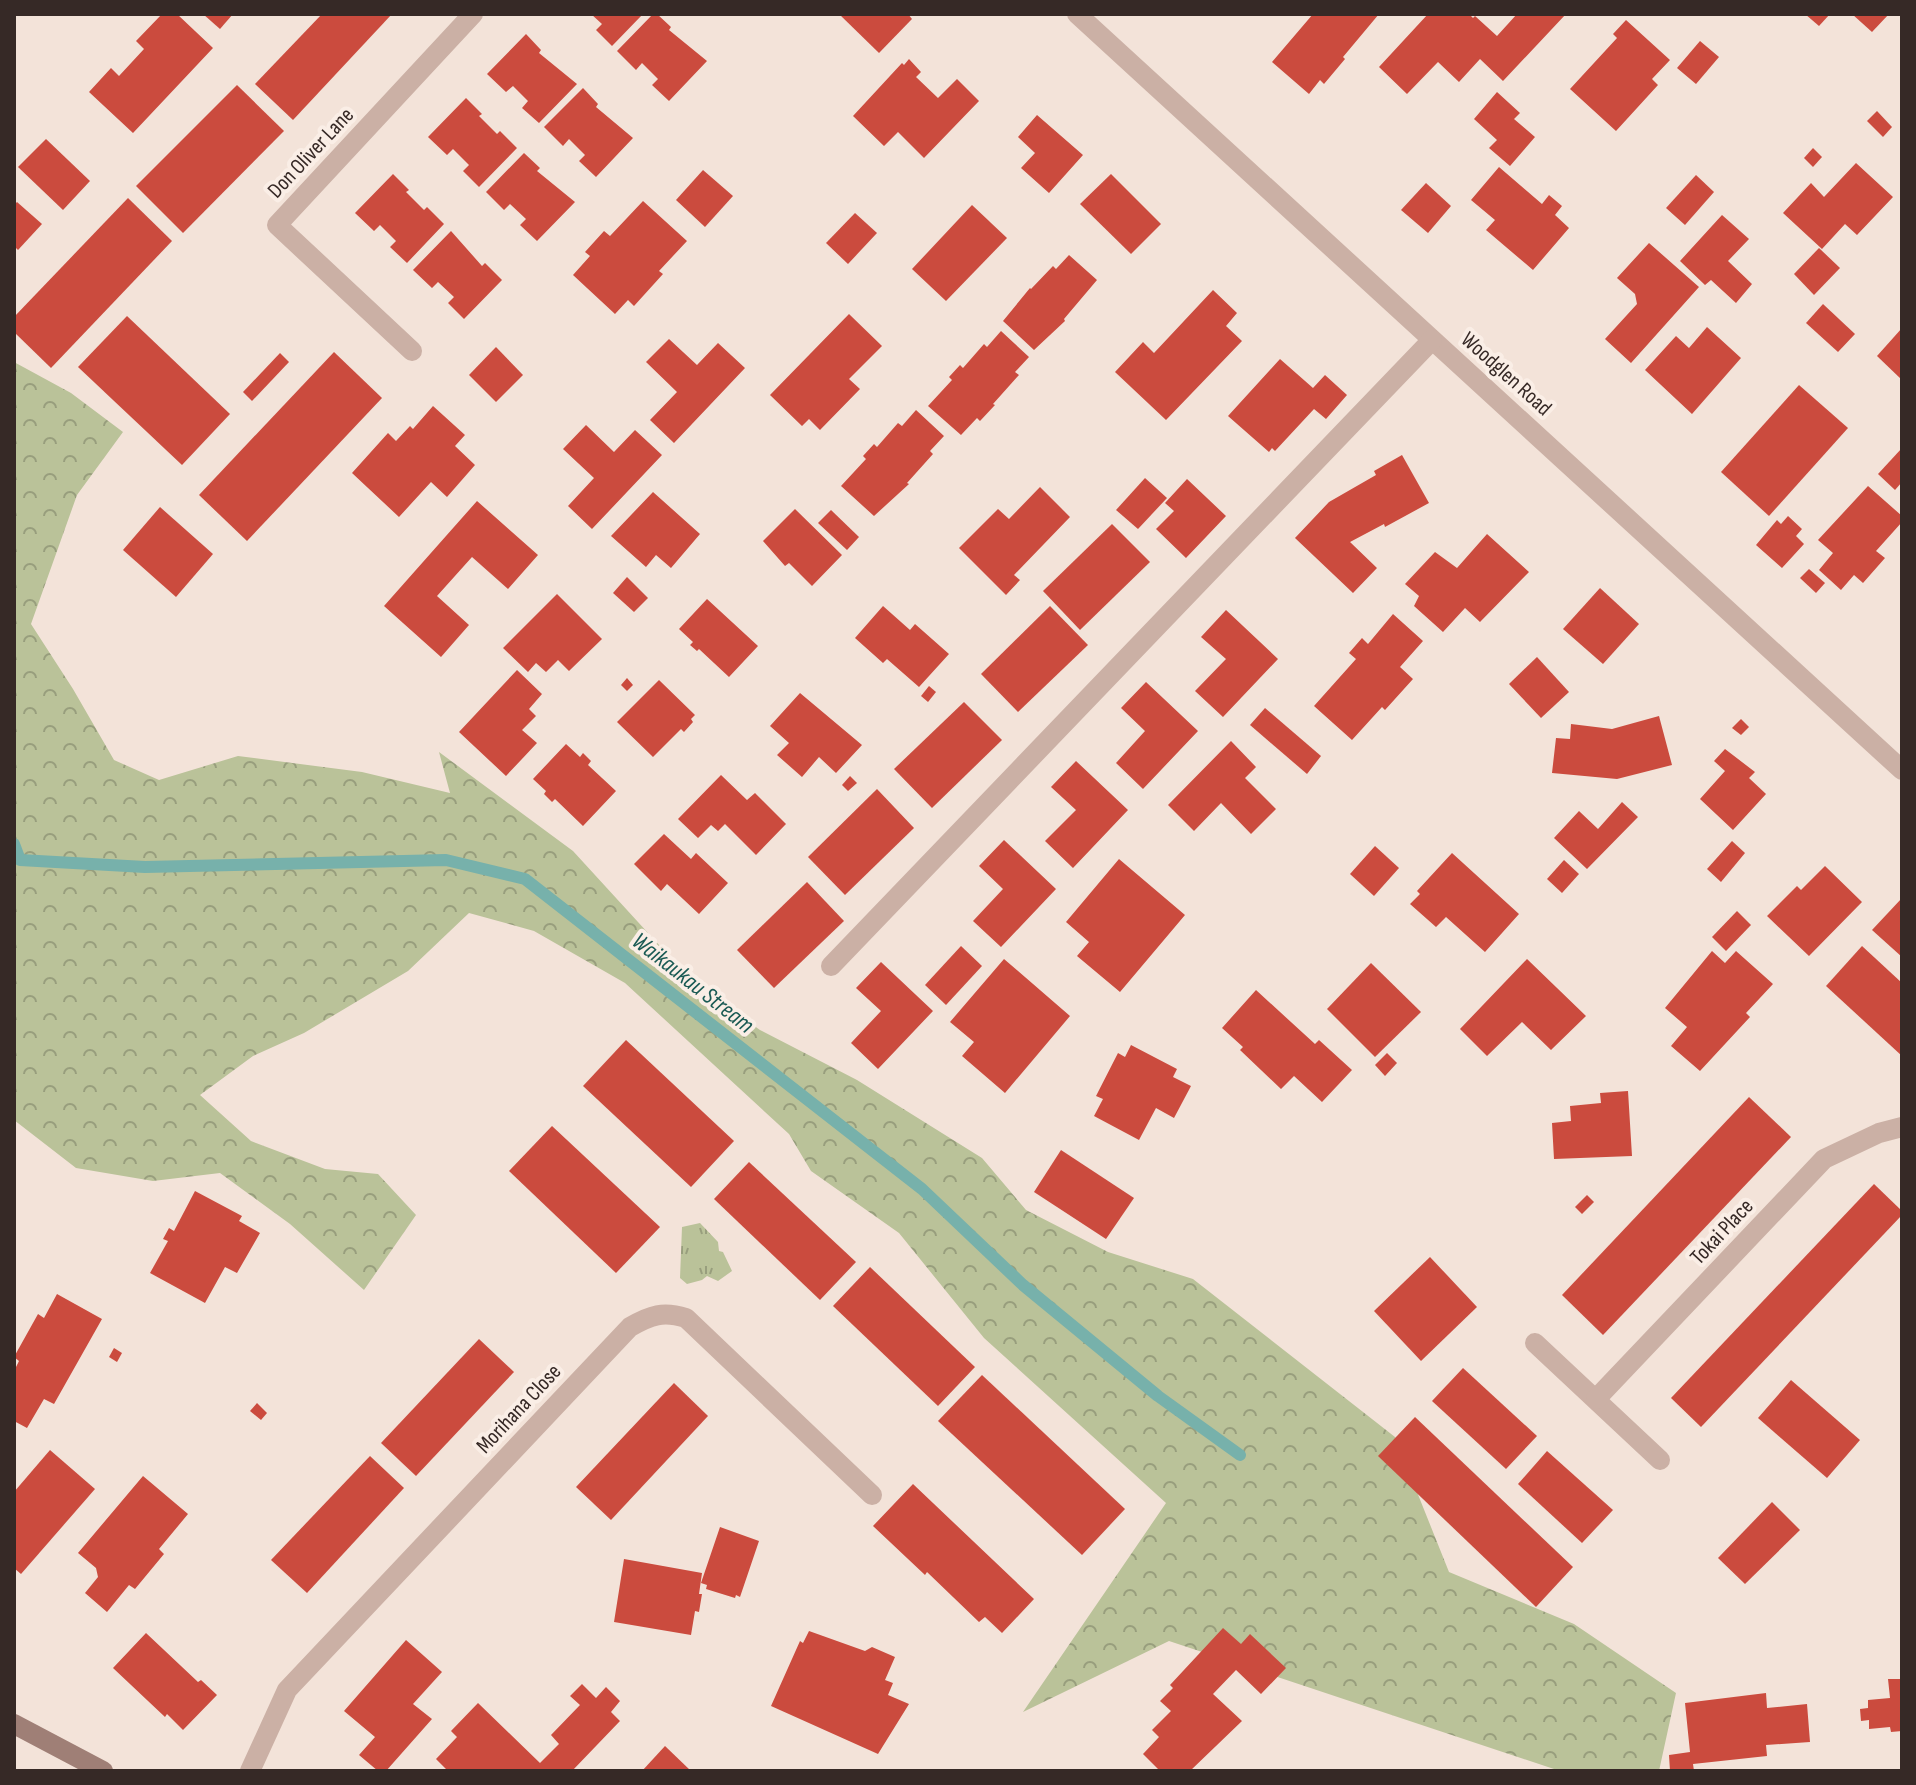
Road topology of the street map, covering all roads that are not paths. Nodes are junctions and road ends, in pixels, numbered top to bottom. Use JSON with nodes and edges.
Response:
{"nodes":[{"id":1,"x":473,"y":14,"type":"edge"},
{"id":2,"x":1077,"y":14,"type":"edge"},
{"id":3,"x":1432,"y":340,"type":"junction"},
{"id":4,"x":412,"y":351,"type":"dead end"},
{"id":5,"x":1902,"y":770,"type":"edge"},
{"id":6,"x":831,"y":966,"type":"dead end"},
{"id":7,"x":1902,"y":1127,"type":"edge"},
{"id":8,"x":1535,"y":1343,"type":"dead end"},
{"id":9,"x":1596,"y":1399,"type":"junction"},
{"id":10,"x":1660,"y":1460,"type":"dead end"},
{"id":11,"x":872,"y":1495,"type":"dead end"},
{"id":12,"x":14,"y":1724,"type":"edge"},
{"id":13,"x":103,"y":1771,"type":"edge"},
{"id":14,"x":250,"y":1771,"type":"edge"}],
"edges":[{"from":1,"to":4,"type":"street","name":"Don Oliver Lane"},
{"from":2,"to":3,"type":"street","name":"Woodglen Road"},
{"from":3,"to":5,"type":"street","name":"Woodglen Road"},
{"from":3,"to":6,"type":"street"},
{"from":7,"to":9,"type":"street","name":"Tokai Place"},
{"from":8,"to":9,"type":"street"},
{"from":9,"to":10,"type":"street"},
{"from":11,"to":14,"type":"street","name":"Morihana Close"},
{"from":12,"to":13,"type":"street"}]}
